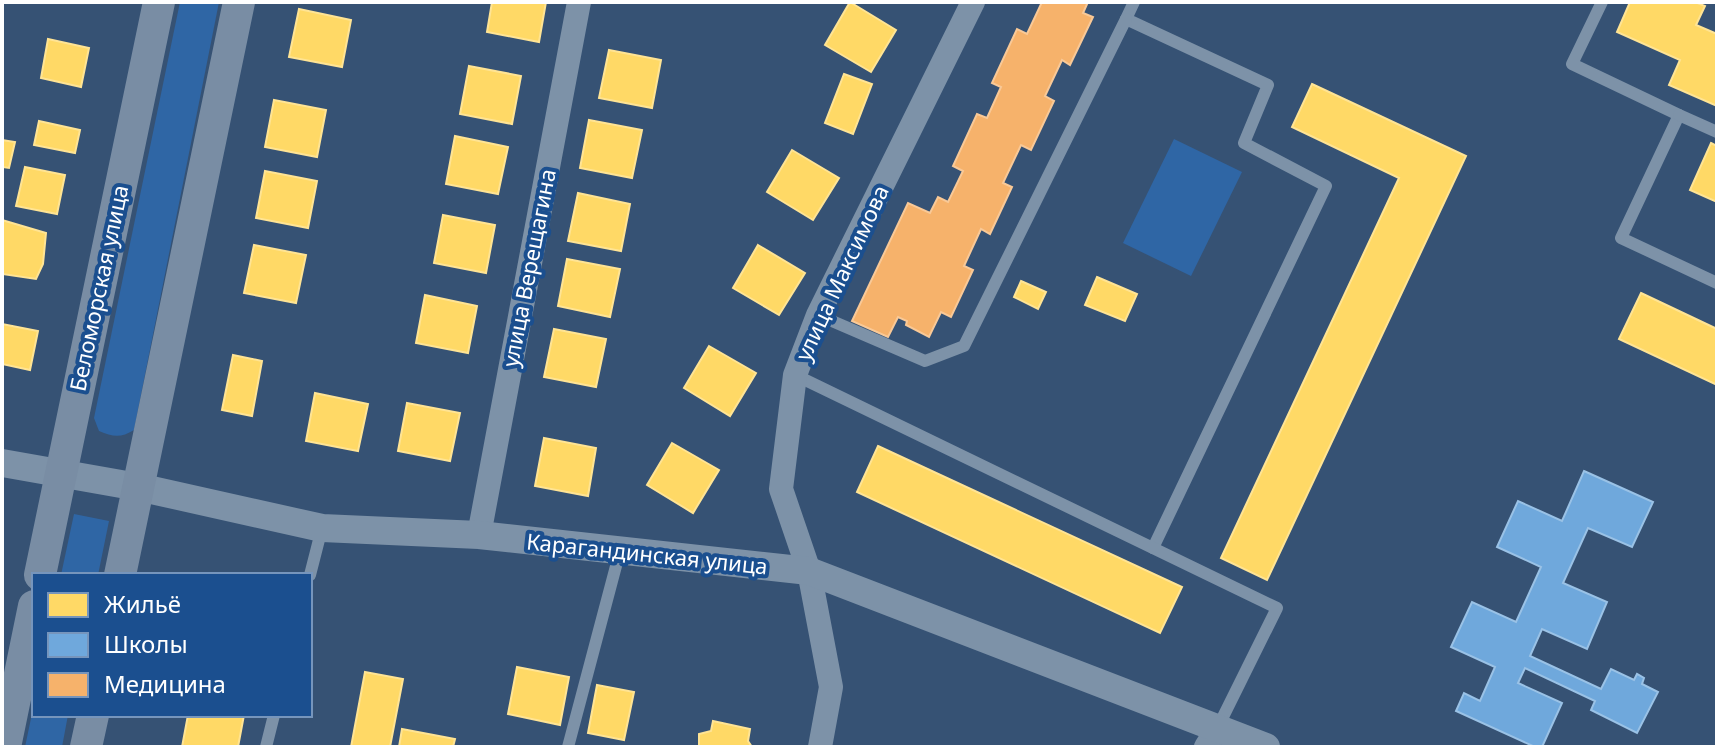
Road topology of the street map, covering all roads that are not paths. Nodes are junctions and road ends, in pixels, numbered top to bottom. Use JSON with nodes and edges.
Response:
{"nodes":[{"id":1,"x":159,"y":2,"type":"edge"},
{"id":2,"x":239,"y":2,"type":"edge"},
{"id":3,"x":579,"y":2,"type":"edge"},
{"id":4,"x":973,"y":2,"type":"edge"},
{"id":5,"x":1134,"y":2,"type":"edge"},
{"id":6,"x":1602,"y":2,"type":"edge"},
{"id":7,"x":1126,"y":19,"type":"junction"},
{"id":8,"x":1679,"y":115,"type":"junction"},
{"id":9,"x":1717,"y":132,"type":"edge"},
{"id":10,"x":1717,"y":283,"type":"edge"},
{"id":11,"x":818,"y":315,"type":"junction"},
{"id":12,"x":795,"y":375,"type":"junction"},
{"id":13,"x":2,"y":463,"type":"edge"},
{"id":14,"x":61,"y":474,"type":"junction"},
{"id":15,"x":138,"y":487,"type":"junction"},
{"id":16,"x":322,"y":528,"type":"junction"},
{"id":17,"x":479,"y":535,"type":"junction"},
{"id":18,"x":1153,"y":548,"type":"junction"},
{"id":19,"x":620,"y":551,"type":"junction"},
{"id":20,"x":809,"y":571,"type":"junction"},
{"id":21,"x":40,"y":573,"type":"edge"},
{"id":22,"x":120,"y":573,"type":"edge"},
{"id":23,"x":311,"y":573,"type":"edge"},
{"id":24,"x":32,"y":616,"type":"edge"},
{"id":25,"x":93,"y":717,"type":"edge"},
{"id":26,"x":274,"y":717,"type":"edge"},
{"id":27,"x":1212,"y":738,"type":"edge"},
{"id":28,"x":5,"y":747,"type":"edge"},
{"id":29,"x":86,"y":747,"type":"edge"},
{"id":30,"x":266,"y":747,"type":"edge"},
{"id":31,"x":568,"y":747,"type":"edge"},
{"id":32,"x":820,"y":747,"type":"edge"},
{"id":33,"x":1266,"y":747,"type":"edge"}],
"edges":[{"from":1,"to":14,"type":"main road","name":"Беломорская улица"},
{"from":2,"to":15,"type":"main road"},
{"from":3,"to":17,"type":"street","name":"улица Верещагина"},
{"from":4,"to":11,"type":"street","name":"улица Максимова"},
{"from":5,"to":7,"type":"lane"},
{"from":6,"to":8,"type":"lane"},
{"from":7,"to":11,"type":"lane"},
{"from":7,"to":18,"type":"lane"},
{"from":8,"to":9,"type":"lane"},
{"from":8,"to":10,"type":"lane"},
{"from":11,"to":12,"type":"street","name":"улица Максимова"},
{"from":12,"to":18,"type":"lane"},
{"from":12,"to":20,"type":"street","name":"улица Максимова"},
{"from":13,"to":14,"type":"street","name":"Карагандинская улица"},
{"from":14,"to":15,"type":"street","name":"Карагандинская улица"},
{"from":14,"to":21,"type":"main road","name":"Беломорская улица"},
{"from":15,"to":16,"type":"street","name":"Карагандинская улица"},
{"from":15,"to":22,"type":"main road"},
{"from":16,"to":17,"type":"street","name":"Карагандинская улица"},
{"from":16,"to":23,"type":"lane"},
{"from":17,"to":19,"type":"street","name":"Карагандинская улица"},
{"from":18,"to":27,"type":"lane"},
{"from":19,"to":20,"type":"street","name":"Карагандинская улица"},
{"from":19,"to":31,"type":"lane"},
{"from":20,"to":27,"type":"street","name":"Карагандинская улица"},
{"from":20,"to":32,"type":"street","name":"улица Максимова"},
{"from":24,"to":28,"type":"main road"},
{"from":25,"to":29,"type":"main road"},
{"from":26,"to":30,"type":"lane"},
{"from":27,"to":33,"type":"street","name":"Карагандинская улица"}]}
